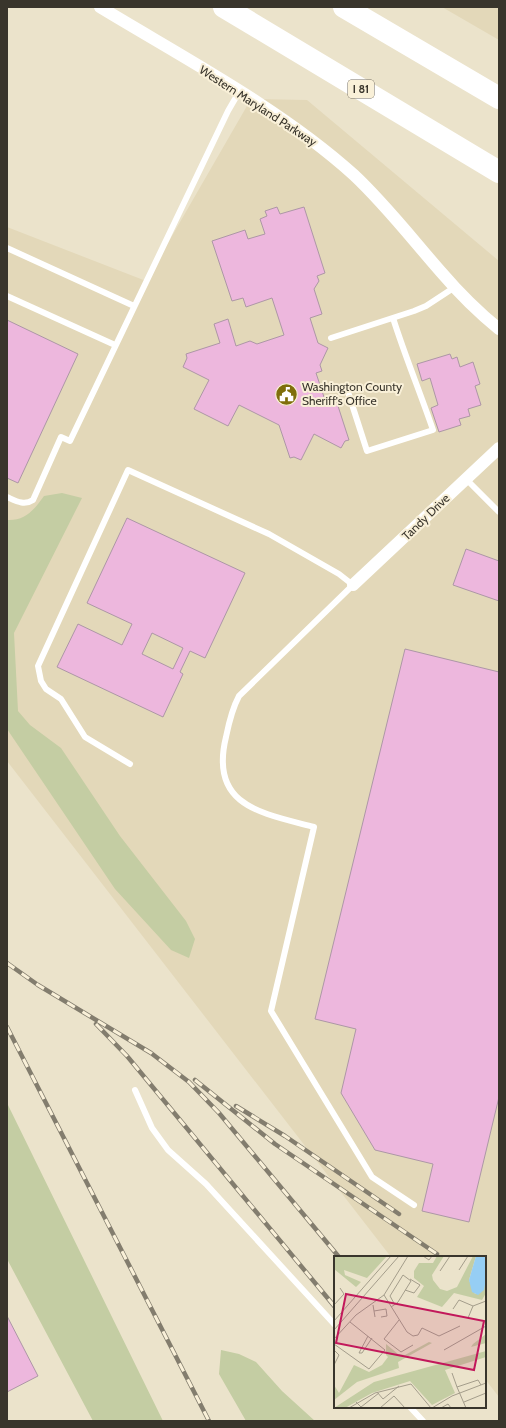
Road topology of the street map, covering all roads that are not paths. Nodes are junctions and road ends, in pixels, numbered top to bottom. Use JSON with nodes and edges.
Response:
{"nodes":[{"id":1,"x":100,"y":7,"type":"edge"},
{"id":2,"x":224,"y":7,"type":"edge"},
{"id":3,"x":344,"y":7,"type":"edge"},
{"id":4,"x":239,"y":92,"type":"junction"},
{"id":5,"x":499,"y":98,"type":"edge"},
{"id":6,"x":499,"y":172,"type":"edge"},
{"id":7,"x":7,"y":248,"type":"edge"},
{"id":8,"x":455,"y":287,"type":"junction"},
{"id":9,"x":7,"y":296,"type":"edge"},
{"id":10,"x":134,"y":306,"type":"junction"},
{"id":11,"x":393,"y":318,"type":"junction"},
{"id":12,"x":499,"y":329,"type":"edge"},
{"id":13,"x":331,"y":338,"type":"dead end"},
{"id":14,"x":116,"y":345,"type":"junction"},
{"id":15,"x":348,"y":392,"type":"dead end"},
{"id":16,"x":499,"y":448,"type":"edge"},
{"id":17,"x":466,"y":479,"type":"junction"},
{"id":18,"x":7,"y":496,"type":"edge"},
{"id":19,"x":498,"y":508,"type":"edge"},
{"id":20,"x":353,"y":586,"type":"junction"},
{"id":21,"x":130,"y":764,"type":"dead end"},
{"id":22,"x":135,"y":1090,"type":"dead end"},
{"id":23,"x":414,"y":1205,"type":"dead end"},
{"id":24,"x":334,"y":1324,"type":"edge"},
{"id":25,"x":411,"y":1408,"type":"edge"},
{"id":26,"x":423,"y":1421,"type":"edge"}],
"edges":[{"from":1,"to":4,"type":"street","name":"Western Maryland Parkway"},
{"from":2,"to":6,"type":"highway","number":"I 81"},
{"from":3,"to":5,"type":"highway"},
{"from":4,"to":8,"type":"street","name":"Western Maryland Parkway"},
{"from":4,"to":10,"type":"lane"},
{"from":7,"to":10,"type":"lane"},
{"from":8,"to":11,"type":"lane"},
{"from":8,"to":12,"type":"street","name":"Western Maryland Parkway"},
{"from":9,"to":14,"type":"lane"},
{"from":10,"to":14,"type":"lane"},
{"from":11,"to":13,"type":"lane"},
{"from":11,"to":15,"type":"lane"},
{"from":14,"to":18,"type":"lane"},
{"from":16,"to":17,"type":"street","name":"Tandy Drive"},
{"from":17,"to":19,"type":"lane"},
{"from":17,"to":20,"type":"street","name":"Tandy Drive"},
{"from":20,"to":21,"type":"lane"},
{"from":20,"to":23,"type":"lane"},
{"from":22,"to":24,"type":"lane"},
{"from":25,"to":26,"type":"lane"}]}
